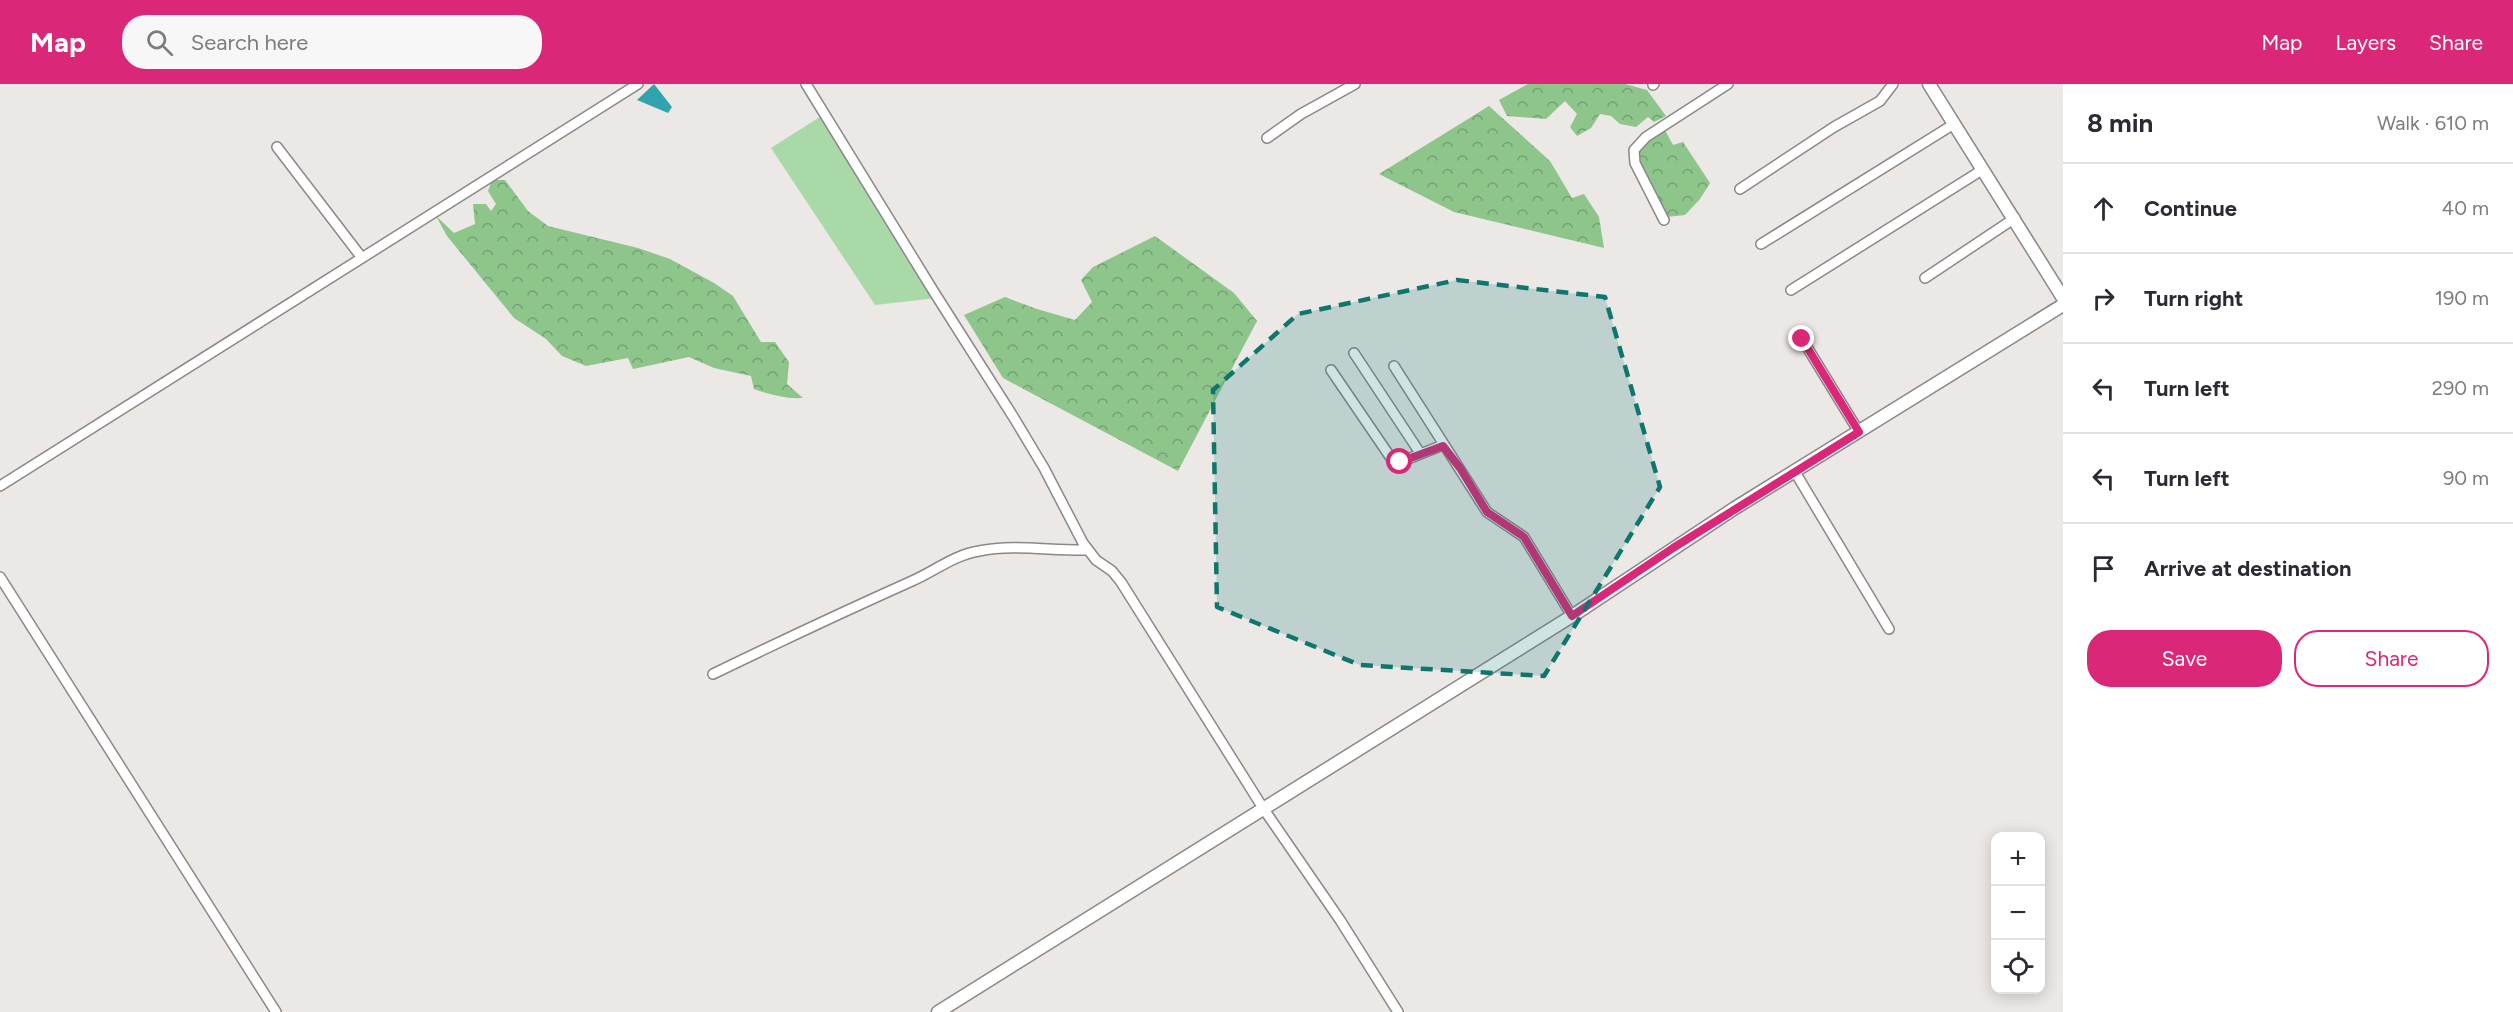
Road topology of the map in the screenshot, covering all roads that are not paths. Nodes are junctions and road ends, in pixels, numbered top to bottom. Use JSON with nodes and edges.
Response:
{"nodes":[{"id":1,"x":638,"y":84,"type":"edge"},
{"id":2,"x":806,"y":84,"type":"edge"},
{"id":3,"x":1355,"y":84,"type":"edge"},
{"id":4,"x":1728,"y":84,"type":"edge"},
{"id":5,"x":1893,"y":84,"type":"edge"},
{"id":6,"x":1929,"y":84,"type":"edge"},
{"id":7,"x":1954,"y":124,"type":"junction"},
{"id":8,"x":1267,"y":138,"type":"dead end"},
{"id":9,"x":277,"y":147,"type":"dead end"},
{"id":10,"x":1982,"y":170,"type":"junction"},
{"id":11,"x":1740,"y":189,"type":"dead end"},
{"id":12,"x":2015,"y":218,"type":"junction"},
{"id":13,"x":1664,"y":220,"type":"dead end"},
{"id":14,"x":1761,"y":244,"type":"dead end"},
{"id":15,"x":362,"y":258,"type":"junction"},
{"id":16,"x":1925,"y":278,"type":"dead end"},
{"id":17,"x":1791,"y":290,"type":"dead end"},
{"id":18,"x":2063,"y":298,"type":"edge"},
{"id":19,"x":2063,"y":305,"type":"edge"},
{"id":20,"x":1802,"y":339,"type":"dead end"},
{"id":21,"x":1354,"y":353,"type":"dead end"},
{"id":22,"x":1394,"y":366,"type":"dead end"},
{"id":23,"x":1331,"y":370,"type":"dead end"},
{"id":24,"x":1859,"y":432,"type":"junction"},
{"id":25,"x":1443,"y":446,"type":"junction"},
{"id":26,"x":1420,"y":453,"type":"junction"},
{"id":27,"x":1795,"y":472,"type":"junction"},
{"id":28,"x":0,"y":486,"type":"edge"},
{"id":29,"x":1088,"y":550,"type":"junction"},
{"id":30,"x":0,"y":577,"type":"edge"},
{"id":31,"x":1572,"y":616,"type":"junction"},
{"id":32,"x":1889,"y":629,"type":"dead end"},
{"id":33,"x":713,"y":674,"type":"dead end"},
{"id":34,"x":1263,"y":808,"type":"junction"},
{"id":35,"x":276,"y":1012,"type":"edge"},
{"id":36,"x":938,"y":1012,"type":"edge"},
{"id":37,"x":1398,"y":1012,"type":"edge"}],
"edges":[{"from":1,"to":15,"type":"street"},
{"from":2,"to":29,"type":"street"},
{"from":3,"to":8,"type":"street"},
{"from":4,"to":13,"type":"street"},
{"from":5,"to":11,"type":"street"},
{"from":6,"to":7,"type":"street"},
{"from":7,"to":10,"type":"street"},
{"from":7,"to":14,"type":"street"},
{"from":9,"to":15,"type":"street"},
{"from":10,"to":12,"type":"street"},
{"from":10,"to":17,"type":"street"},
{"from":12,"to":16,"type":"street"},
{"from":12,"to":18,"type":"street"},
{"from":15,"to":28,"type":"street"},
{"from":19,"to":24,"type":"street"},
{"from":20,"to":24,"type":"street"},
{"from":21,"to":26,"type":"street"},
{"from":22,"to":25,"type":"street"},
{"from":23,"to":26,"type":"street"},
{"from":24,"to":27,"type":"street"},
{"from":25,"to":26,"type":"street"},
{"from":25,"to":31,"type":"street"},
{"from":27,"to":31,"type":"street"},
{"from":27,"to":32,"type":"street"},
{"from":29,"to":33,"type":"street"},
{"from":29,"to":34,"type":"street"},
{"from":30,"to":35,"type":"street"},
{"from":31,"to":34,"type":"street"},
{"from":34,"to":36,"type":"street"},
{"from":34,"to":37,"type":"street"}]}
